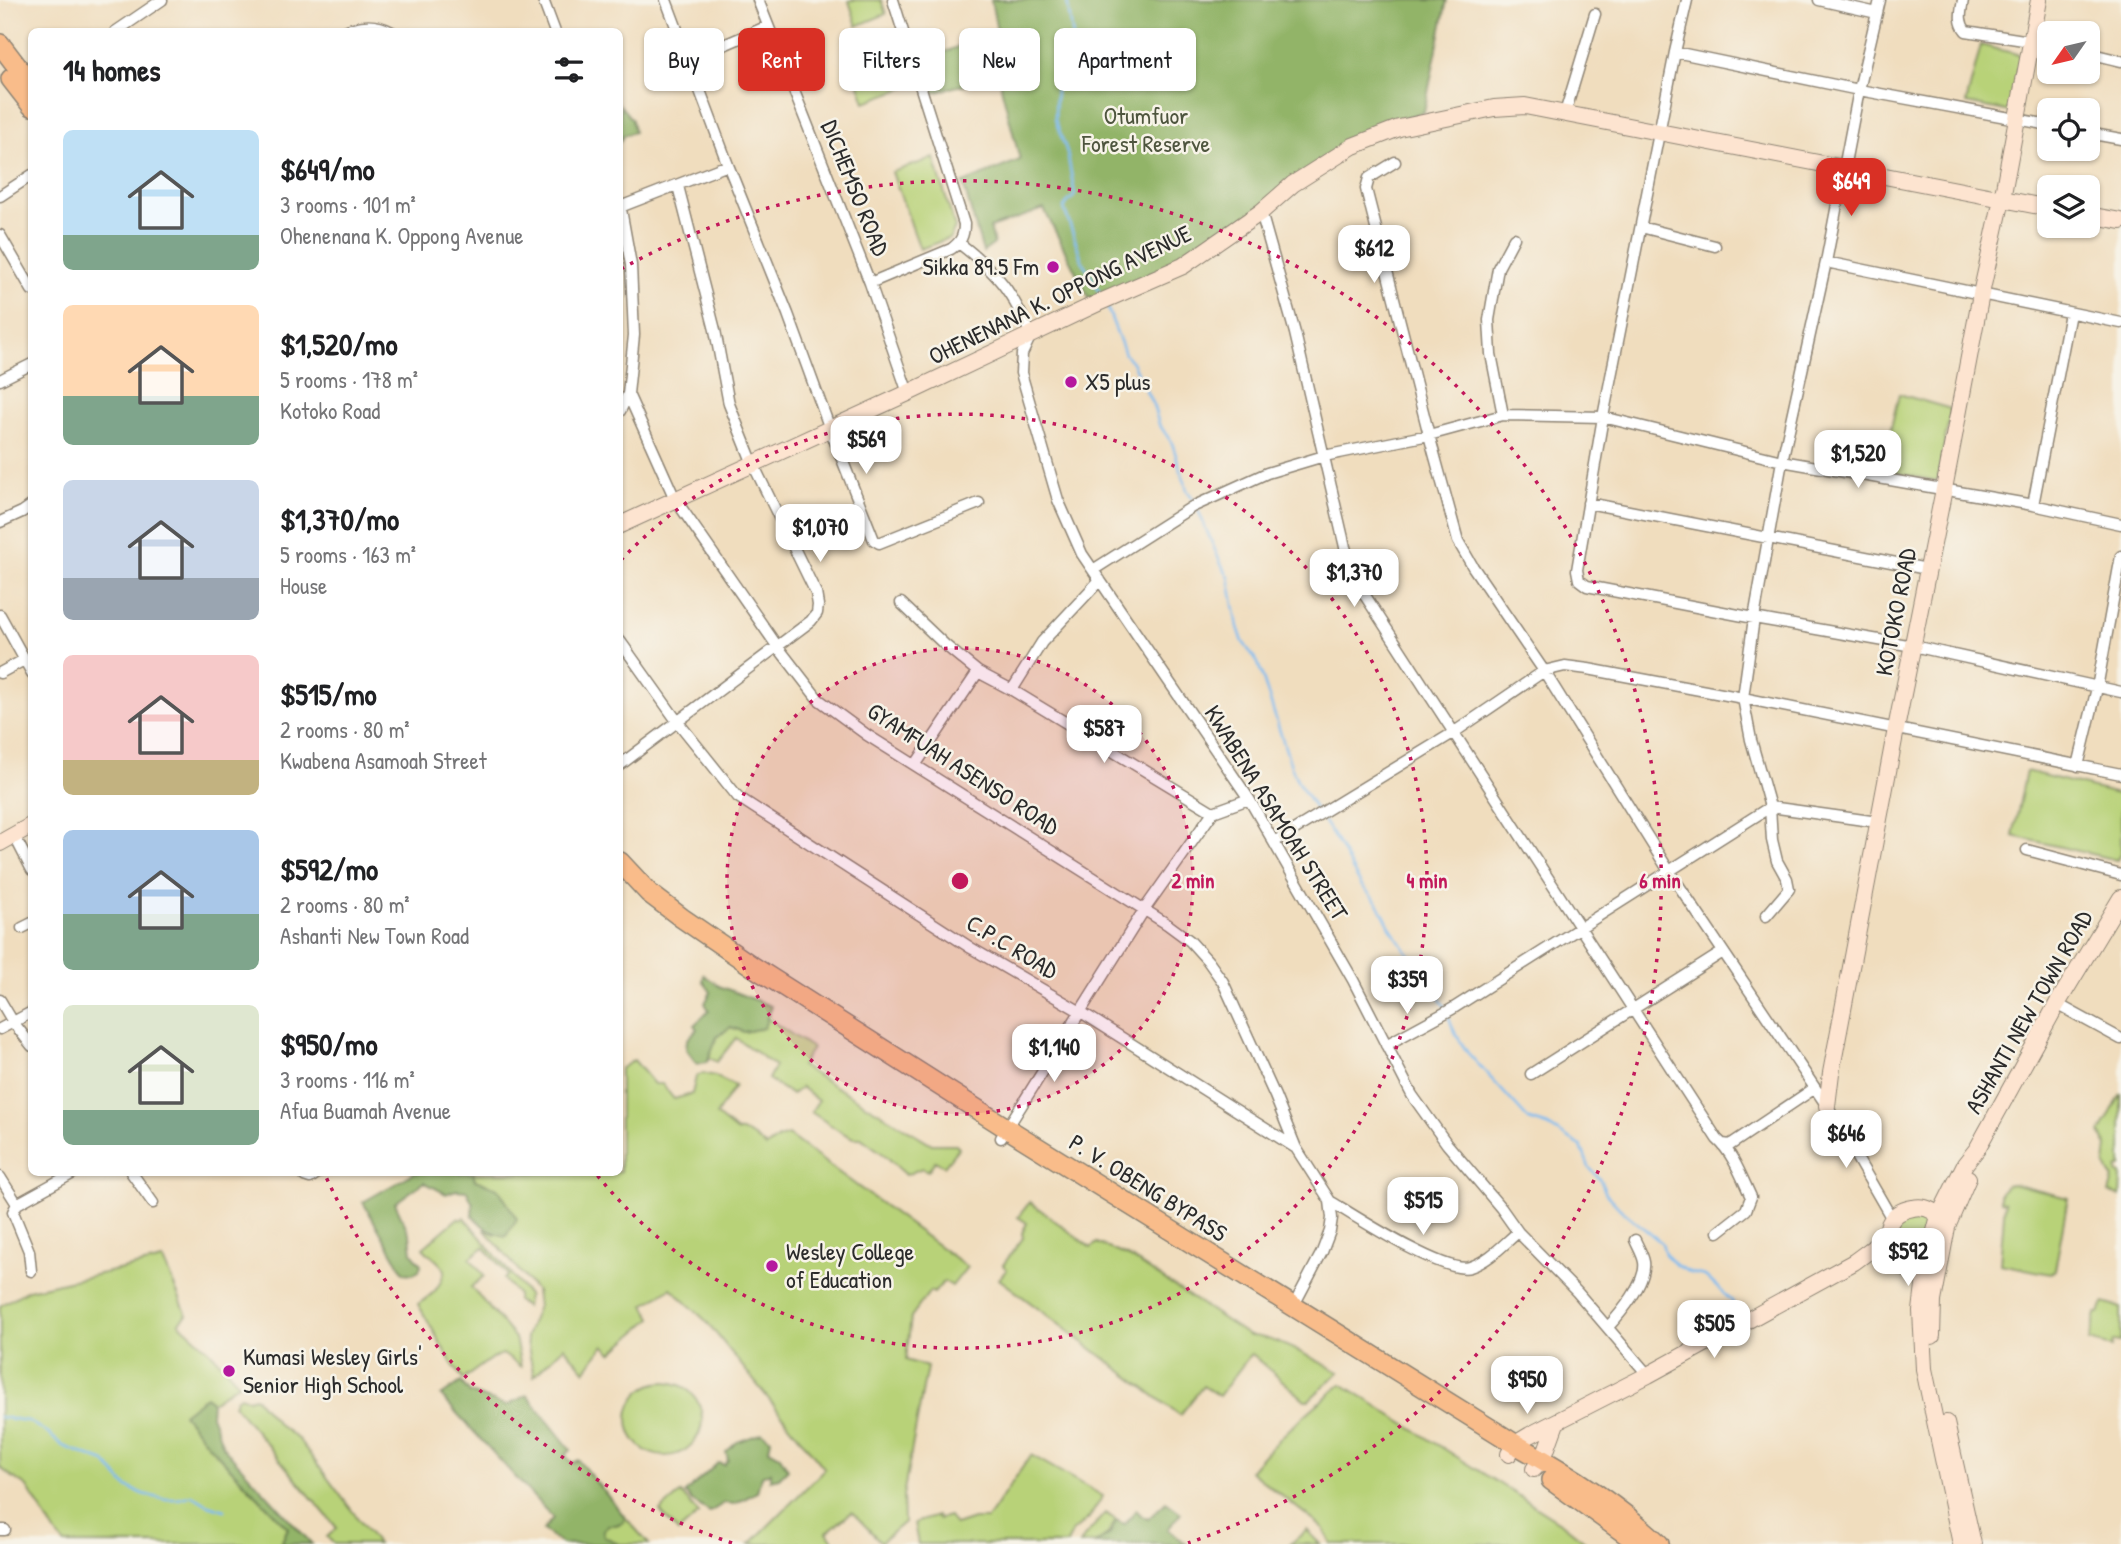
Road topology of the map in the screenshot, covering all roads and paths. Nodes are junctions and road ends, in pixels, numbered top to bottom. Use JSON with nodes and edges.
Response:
{"nodes":[{"id":1,"x":162,"y":0,"type":"edge"},
{"id":2,"x":543,"y":0,"type":"edge"},
{"id":3,"x":666,"y":0,"type":"edge"},
{"id":4,"x":758,"y":0,"type":"edge"},
{"id":5,"x":893,"y":0,"type":"edge"},
{"id":6,"x":1687,"y":0,"type":"edge"},
{"id":7,"x":1819,"y":0,"type":"edge"},
{"id":8,"x":1880,"y":0,"type":"edge"},
{"id":9,"x":1963,"y":0,"type":"edge"},
{"id":10,"x":2039,"y":0,"type":"edge"},
{"id":11,"x":1877,"y":13,"type":"junction"},
{"id":12,"x":1595,"y":14,"type":"dead end"},
{"id":13,"x":768,"y":26,"type":"junction"},
{"id":14,"x":121,"y":28,"type":"edge"},
{"id":15,"x":354,"y":28,"type":"edge"},
{"id":16,"x":382,"y":28,"type":"edge"},
{"id":17,"x":554,"y":28,"type":"edge"},
{"id":18,"x":677,"y":28,"type":"edge"},
{"id":19,"x":2031,"y":40,"type":"junction"},
{"id":20,"x":2037,"y":41,"type":"edge"},
{"id":21,"x":0,"y":44,"type":"edge"},
{"id":22,"x":724,"y":45,"type":"edge"},
{"id":23,"x":1675,"y":52,"type":"junction"},
{"id":24,"x":2100,"y":56,"type":"edge"},
{"id":25,"x":2121,"y":60,"type":"edge"},
{"id":26,"x":0,"y":64,"type":"edge"},
{"id":27,"x":1859,"y":90,"type":"junction"},
{"id":28,"x":28,"y":91,"type":"edge"},
{"id":29,"x":701,"y":91,"type":"edge"},
{"id":30,"x":28,"y":92,"type":"edge"},
{"id":31,"x":1565,"y":113,"type":"junction"},
{"id":32,"x":2016,"y":119,"type":"junction"},
{"id":33,"x":2037,"y":123,"type":"edge"},
{"id":34,"x":1660,"y":131,"type":"junction"},
{"id":35,"x":2100,"y":135,"type":"edge"},
{"id":36,"x":2121,"y":139,"type":"edge"},
{"id":37,"x":1395,"y":162,"type":"dead end"},
{"id":38,"x":728,"y":165,"type":"junction"},
{"id":39,"x":1844,"y":169,"type":"junction"},
{"id":40,"x":28,"y":178,"type":"edge"},
{"id":41,"x":678,"y":186,"type":"junction"},
{"id":42,"x":0,"y":196,"type":"edge"},
{"id":43,"x":2002,"y":199,"type":"junction"},
{"id":44,"x":623,"y":204,"type":"edge"},
{"id":45,"x":2037,"y":206,"type":"edge"},
{"id":46,"x":1261,"y":212,"type":"junction"},
{"id":47,"x":2100,"y":217,"type":"edge"},
{"id":48,"x":623,"y":221,"type":"edge"},
{"id":49,"x":2121,"y":221,"type":"edge"},
{"id":50,"x":1641,"y":227,"type":"junction"},
{"id":51,"x":0,"y":235,"type":"edge"},
{"id":52,"x":1514,"y":238,"type":"dead end"},
{"id":53,"x":959,"y":243,"type":"junction"},
{"id":54,"x":1715,"y":246,"type":"dead end"},
{"id":55,"x":1826,"y":262,"type":"junction"},
{"id":56,"x":28,"y":283,"type":"edge"},
{"id":57,"x":870,"y":283,"type":"junction"},
{"id":58,"x":1981,"y":294,"type":"junction"},
{"id":59,"x":2070,"y":313,"type":"junction"},
{"id":60,"x":2121,"y":323,"type":"edge"},
{"id":61,"x":1031,"y":335,"type":"junction"},
{"id":62,"x":28,"y":366,"type":"edge"},
{"id":63,"x":0,"y":380,"type":"edge"},
{"id":64,"x":908,"y":393,"type":"junction"},
{"id":65,"x":628,"y":394,"type":"junction"},
{"id":66,"x":623,"y":405,"type":"edge"},
{"id":67,"x":1503,"y":415,"type":"junction"},
{"id":68,"x":1603,"y":417,"type":"junction"},
{"id":69,"x":830,"y":429,"type":"junction"},
{"id":70,"x":1429,"y":435,"type":"junction"},
{"id":71,"x":1324,"y":456,"type":"junction"},
{"id":72,"x":1782,"y":461,"type":"junction"},
{"id":73,"x":753,"y":464,"type":"junction"},
{"id":74,"x":1944,"y":489,"type":"junction"},
{"id":75,"x":675,"y":499,"type":"junction"},
{"id":76,"x":979,"y":503,"type":"dead end"},
{"id":77,"x":1588,"y":503,"type":"junction"},
{"id":78,"x":2033,"y":505,"type":"junction"},
{"id":79,"x":28,"y":508,"type":"edge"},
{"id":80,"x":0,"y":522,"type":"edge"},
{"id":81,"x":623,"y":523,"type":"edge"},
{"id":82,"x":2121,"y":524,"type":"edge"},
{"id":83,"x":1768,"y":538,"type":"junction"},
{"id":84,"x":2121,"y":556,"type":"edge"},
{"id":85,"x":1927,"y":569,"type":"junction"},
{"id":86,"x":1096,"y":575,"type":"junction"},
{"id":87,"x":901,"y":603,"type":"dead end"},
{"id":88,"x":0,"y":615,"type":"edge"},
{"id":89,"x":1754,"y":618,"type":"junction"},
{"id":90,"x":623,"y":645,"type":"edge"},
{"id":91,"x":777,"y":646,"type":"junction"},
{"id":92,"x":1913,"y":646,"type":"junction"},
{"id":93,"x":24,"y":660,"type":"junction"},
{"id":94,"x":28,"y":666,"type":"edge"},
{"id":95,"x":1544,"y":671,"type":"junction"},
{"id":96,"x":978,"y":672,"type":"junction"},
{"id":97,"x":0,"y":673,"type":"edge"},
{"id":98,"x":2097,"y":688,"type":"junction"},
{"id":99,"x":1012,"y":690,"type":"junction"},
{"id":100,"x":2121,"y":692,"type":"edge"},
{"id":101,"x":1743,"y":698,"type":"junction"},
{"id":102,"x":677,"y":720,"type":"junction"},
{"id":103,"x":1896,"y":729,"type":"junction"},
{"id":104,"x":1453,"y":733,"type":"junction"},
{"id":105,"x":623,"y":763,"type":"edge"},
{"id":106,"x":916,"y":764,"type":"junction"},
{"id":107,"x":2078,"y":766,"type":"junction"},
{"id":108,"x":2121,"y":774,"type":"edge"},
{"id":109,"x":1249,"y":799,"type":"junction"},
{"id":110,"x":1770,"y":807,"type":"junction"},
{"id":111,"x":1213,"y":812,"type":"junction"},
{"id":112,"x":1878,"y":822,"type":"junction"},
{"id":113,"x":28,"y":827,"type":"edge"},
{"id":114,"x":7,"y":839,"type":"edge"},
{"id":115,"x":1274,"y":842,"type":"junction"},
{"id":116,"x":2027,"y":850,"type":"dead end"},
{"id":117,"x":28,"y":865,"type":"edge"},
{"id":118,"x":623,"y":866,"type":"edge"},
{"id":119,"x":1669,"y":872,"type":"junction"},
{"id":120,"x":2121,"y":875,"type":"edge"},
{"id":121,"x":623,"y":881,"type":"edge"},
{"id":122,"x":2121,"y":898,"type":"edge"},
{"id":123,"x":1144,"y":910,"type":"junction"},
{"id":124,"x":2116,"y":911,"type":"edge"},
{"id":125,"x":1766,"y":916,"type":"dead end"},
{"id":126,"x":1579,"y":928,"type":"junction"},
{"id":127,"x":1723,"y":952,"type":"junction"},
{"id":128,"x":0,"y":1000,"type":"edge"},
{"id":129,"x":2057,"y":1004,"type":"junction"},
{"id":130,"x":1632,"y":1008,"type":"junction"},
{"id":131,"x":1081,"y":1012,"type":"junction"},
{"id":132,"x":28,"y":1014,"type":"edge"},
{"id":133,"x":13,"y":1022,"type":"junction"},
{"id":134,"x":0,"y":1029,"type":"edge"},
{"id":135,"x":2121,"y":1040,"type":"edge"},
{"id":136,"x":28,"y":1041,"type":"edge"},
{"id":137,"x":1386,"y":1045,"type":"junction"},
{"id":138,"x":1531,"y":1074,"type":"dead end"},
{"id":139,"x":1815,"y":1088,"type":"junction"},
{"id":140,"x":1827,"y":1106,"type":"junction"},
{"id":141,"x":1005,"y":1134,"type":"junction"},
{"id":142,"x":1723,"y":1144,"type":"junction"},
{"id":143,"x":1296,"y":1148,"type":"junction"},
{"id":144,"x":1977,"y":1149,"type":"junction"},
{"id":145,"x":68,"y":1176,"type":"edge"},
{"id":146,"x":134,"y":1176,"type":"edge"},
{"id":147,"x":0,"y":1177,"type":"edge"},
{"id":148,"x":1329,"y":1201,"type":"junction"},
{"id":149,"x":153,"y":1203,"type":"dead end"},
{"id":150,"x":18,"y":1204,"type":"junction"},
{"id":151,"x":1938,"y":1217,"type":"junction"},
{"id":152,"x":1889,"y":1226,"type":"junction"},
{"id":153,"x":1518,"y":1232,"type":"junction"},
{"id":154,"x":1718,"y":1232,"type":"dead end"},
{"id":155,"x":1636,"y":1241,"type":"dead end"},
{"id":156,"x":1854,"y":1262,"type":"junction"},
{"id":157,"x":1934,"y":1265,"type":"junction"},
{"id":158,"x":1901,"y":1266,"type":"junction"},
{"id":159,"x":31,"y":1271,"type":"dead end"},
{"id":160,"x":1924,"y":1292,"type":"junction"},
{"id":161,"x":1290,"y":1312,"type":"junction"},
{"id":162,"x":1608,"y":1327,"type":"junction"},
{"id":163,"x":1648,"y":1375,"type":"junction"},
{"id":164,"x":1556,"y":1423,"type":"junction"},
{"id":165,"x":1512,"y":1449,"type":"junction"},
{"id":166,"x":1538,"y":1464,"type":"junction"},
{"id":167,"x":1636,"y":1544,"type":"edge"},
{"id":168,"x":1659,"y":1544,"type":"edge"},
{"id":169,"x":1961,"y":1544,"type":"edge"},
{"id":170,"x":1973,"y":1544,"type":"edge"}],
"edges":[{"from":1,"to":14,"type":"street"},
{"from":2,"to":17,"type":"street"},
{"from":3,"to":18,"type":"street"},
{"from":4,"to":13,"type":"street","name":"DICHEMSO ROAD"},
{"from":5,"to":53,"type":"street"},
{"from":6,"to":23,"type":"street"},
{"from":7,"to":11,"type":"street"},
{"from":8,"to":11,"type":"street"},
{"from":9,"to":19,"type":"street"},
{"from":10,"to":19,"type":"street","name":"KOTOKO ROAD"},
{"from":11,"to":27,"type":"street"},
{"from":12,"to":31,"type":"street"},
{"from":13,"to":22,"type":"street"},
{"from":13,"to":57,"type":"street","name":"DICHEMSO ROAD"},
{"from":15,"to":16,"type":"street"},
{"from":19,"to":20,"type":"street"},
{"from":19,"to":32,"type":"street","name":"KOTOKO ROAD"},
{"from":21,"to":28,"type":"highway"},
{"from":23,"to":27,"type":"street"},
{"from":23,"to":34,"type":"street"},
{"from":24,"to":25,"type":"street"},
{"from":26,"to":30,"type":"highway"},
{"from":27,"to":32,"type":"street"},
{"from":27,"to":39,"type":"street"},
{"from":29,"to":38,"type":"street"},
{"from":31,"to":34,"type":"street","name":"OHENENANA K. OPPONG AVENUE"},
{"from":31,"to":46,"type":"street","name":"OHENENANA K. OPPONG AVENUE"},
{"from":32,"to":33,"type":"street"},
{"from":32,"to":43,"type":"street","name":"KOTOKO ROAD"},
{"from":34,"to":39,"type":"street","name":"OHENENANA K. OPPONG AVENUE"},
{"from":34,"to":50,"type":"street"},
{"from":35,"to":36,"type":"street"},
{"from":37,"to":70,"type":"street"},
{"from":38,"to":41,"type":"street"},
{"from":38,"to":69,"type":"street"},
{"from":39,"to":43,"type":"street","name":"OHENENANA K. OPPONG AVENUE"},
{"from":39,"to":55,"type":"street"},
{"from":40,"to":42,"type":"street"},
{"from":41,"to":44,"type":"street"},
{"from":41,"to":73,"type":"street"},
{"from":43,"to":45,"type":"street","name":"OHENENANA K. OPPONG AVENUE"},
{"from":43,"to":58,"type":"street","name":"KOTOKO ROAD"},
{"from":46,"to":61,"type":"street","name":"OHENENANA K. OPPONG AVENUE"},
{"from":46,"to":71,"type":"street"},
{"from":47,"to":49,"type":"street"},
{"from":48,"to":65,"type":"street"},
{"from":50,"to":54,"type":"street"},
{"from":50,"to":68,"type":"street"},
{"from":51,"to":56,"type":"street"},
{"from":52,"to":67,"type":"street"},
{"from":53,"to":57,"type":"street"},
{"from":53,"to":61,"type":"street"},
{"from":55,"to":58,"type":"street"},
{"from":55,"to":72,"type":"street"},
{"from":57,"to":64,"type":"street","name":"DICHEMSO ROAD"},
{"from":58,"to":59,"type":"street"},
{"from":58,"to":74,"type":"street","name":"KOTOKO ROAD"},
{"from":59,"to":60,"type":"street"},
{"from":59,"to":78,"type":"street"},
{"from":61,"to":64,"type":"street","name":"OHENENANA K. OPPONG AVENUE"},
{"from":61,"to":86,"type":"street","name":"KWABENA ASAMOAH STREET"},
{"from":62,"to":63,"type":"street"},
{"from":64,"to":69,"type":"street","name":"OHENENANA K. OPPONG AVENUE"},
{"from":65,"to":66,"type":"street"},
{"from":65,"to":75,"type":"street","name":"GYAMFUAH ASENSO ROAD"},
{"from":67,"to":68,"type":"street"},
{"from":67,"to":70,"type":"street"},
{"from":68,"to":72,"type":"street"},
{"from":68,"to":77,"type":"street"},
{"from":69,"to":73,"type":"street","name":"OHENENANA K. OPPONG AVENUE"},
{"from":69,"to":76,"type":"street"},
{"from":70,"to":71,"type":"street"},
{"from":70,"to":95,"type":"street"},
{"from":71,"to":86,"type":"street"},
{"from":71,"to":104,"type":"street"},
{"from":72,"to":74,"type":"street"},
{"from":72,"to":83,"type":"street"},
{"from":73,"to":75,"type":"street","name":"OHENENANA K. OPPONG AVENUE"},
{"from":73,"to":91,"type":"street"},
{"from":74,"to":78,"type":"street"},
{"from":74,"to":85,"type":"street","name":"KOTOKO ROAD"},
{"from":75,"to":81,"type":"street","name":"OHENENANA K. OPPONG AVENUE"},
{"from":75,"to":91,"type":"street","name":"GYAMFUAH ASENSO ROAD"},
{"from":77,"to":83,"type":"street"},
{"from":77,"to":89,"type":"street"},
{"from":78,"to":82,"type":"street"},
{"from":79,"to":80,"type":"street"},
{"from":83,"to":85,"type":"street"},
{"from":83,"to":89,"type":"street"},
{"from":84,"to":98,"type":"street"},
{"from":85,"to":92,"type":"street","name":"KOTOKO ROAD"},
{"from":86,"to":99,"type":"street"},
{"from":86,"to":109,"type":"street","name":"KWABENA ASAMOAH STREET"},
{"from":87,"to":96,"type":"street"},
{"from":88,"to":93,"type":"street"},
{"from":89,"to":92,"type":"street"},
{"from":89,"to":101,"type":"street"},
{"from":90,"to":102,"type":"street","name":"C.P.C ROAD"},
{"from":91,"to":102,"type":"street"},
{"from":91,"to":106,"type":"street","name":"GYAMFUAH ASENSO ROAD"},
{"from":92,"to":98,"type":"street"},
{"from":92,"to":103,"type":"street","name":"KOTOKO ROAD"},
{"from":93,"to":94,"type":"street"},
{"from":93,"to":97,"type":"street"},
{"from":95,"to":101,"type":"street"},
{"from":95,"to":104,"type":"street"},
{"from":95,"to":119,"type":"street"},
{"from":96,"to":99,"type":"street"},
{"from":96,"to":106,"type":"street"},
{"from":98,"to":100,"type":"street"},
{"from":98,"to":107,"type":"street"},
{"from":99,"to":111,"type":"street"},
{"from":101,"to":103,"type":"street"},
{"from":101,"to":110,"type":"street"},
{"from":102,"to":105,"type":"street"},
{"from":102,"to":131,"type":"street","name":"C.P.C ROAD"},
{"from":103,"to":107,"type":"street"},
{"from":103,"to":112,"type":"street","name":"KOTOKO ROAD"},
{"from":104,"to":115,"type":"street"},
{"from":104,"to":126,"type":"street"},
{"from":106,"to":123,"type":"street","name":"GYAMFUAH ASENSO ROAD"},
{"from":107,"to":108,"type":"street"},
{"from":109,"to":111,"type":"street"},
{"from":109,"to":115,"type":"street","name":"KWABENA ASAMOAH STREET"},
{"from":110,"to":112,"type":"street"},
{"from":110,"to":119,"type":"street"},
{"from":110,"to":125,"type":"street"},
{"from":111,"to":123,"type":"street"},
{"from":112,"to":140,"type":"street","name":"KOTOKO ROAD"},
{"from":113,"to":114,"type":"street"},
{"from":114,"to":117,"type":"street"},
{"from":115,"to":137,"type":"street","name":"KWABENA ASAMOAH STREET"},
{"from":116,"to":120,"type":"street"},
{"from":118,"to":141,"type":"highway","name":"P. V. OBENG BYPASS"},
{"from":119,"to":126,"type":"street"},
{"from":119,"to":127,"type":"street"},
{"from":121,"to":141,"type":"highway","name":"P. V. OBENG BYPASS"},
{"from":122,"to":124,"type":"street","name":"ASHANTI NEW TOWN ROAD"},
{"from":123,"to":131,"type":"street"},
{"from":123,"to":143,"type":"street"},
{"from":124,"to":129,"type":"street","name":"ASHANTI NEW TOWN ROAD"},
{"from":126,"to":130,"type":"street"},
{"from":126,"to":137,"type":"street"},
{"from":127,"to":130,"type":"street"},
{"from":127,"to":139,"type":"street"},
{"from":128,"to":133,"type":"street"},
{"from":129,"to":135,"type":"street"},
{"from":129,"to":144,"type":"street","name":"ASHANTI NEW TOWN ROAD"},
{"from":130,"to":138,"type":"street"},
{"from":130,"to":142,"type":"street"},
{"from":131,"to":141,"type":"street"},
{"from":131,"to":143,"type":"street","name":"C.P.C ROAD"},
{"from":132,"to":133,"type":"street"},
{"from":133,"to":134,"type":"street"},
{"from":133,"to":136,"type":"street"},
{"from":137,"to":153,"type":"street","name":"KWABENA ASAMOAH STREET"},
{"from":139,"to":140,"type":"street"},
{"from":139,"to":142,"type":"street"},
{"from":140,"to":152,"type":"street"},
{"from":141,"to":161,"type":"highway","name":"P. V. OBENG BYPASS"},
{"from":142,"to":154,"type":"street"},
{"from":143,"to":148,"type":"street","name":"C.P.C ROAD"},
{"from":144,"to":151,"type":"street","name":"ASHANTI NEW TOWN ROAD"},
{"from":144,"to":151,"type":"street","name":"ASHANTI NEW TOWN ROAD"},
{"from":145,"to":150,"type":"street"},
{"from":146,"to":149,"type":"street"},
{"from":147,"to":150,"type":"street"},
{"from":148,"to":153,"type":"street"},
{"from":148,"to":161,"type":"street"},
{"from":150,"to":159,"type":"street"},
{"from":151,"to":152,"type":"street"},
{"from":151,"to":157,"type":"street","name":"ASHANTI NEW TOWN ROAD"},
{"from":152,"to":156,"type":"street"},
{"from":152,"to":158,"type":"street"},
{"from":153,"to":162,"type":"street","name":"KWABENA ASAMOAH STREET"},
{"from":155,"to":162,"type":"street"},
{"from":156,"to":158,"type":"street"},
{"from":156,"to":163,"type":"street"},
{"from":157,"to":158,"type":"street"},
{"from":157,"to":160,"type":"street","name":"ASHANTI NEW TOWN ROAD"},
{"from":157,"to":170,"type":"street","name":"ASHANTI NEW TOWN ROAD"},
{"from":158,"to":160,"type":"street"},
{"from":160,"to":169,"type":"street","name":"ASHANTI NEW TOWN ROAD"},
{"from":161,"to":165,"type":"highway","name":"P. V. OBENG BYPASS"},
{"from":162,"to":163,"type":"street","name":"KWABENA ASAMOAH STREET"},
{"from":163,"to":164,"type":"street"},
{"from":164,"to":165,"type":"street"},
{"from":164,"to":166,"type":"street"},
{"from":165,"to":166,"type":"highway","name":"P. V. OBENG BYPASS"},
{"from":166,"to":167,"type":"highway","name":"P. V. OBENG BYPASS"},
{"from":166,"to":168,"type":"highway","name":"P. V. OBENG BYPASS"}]}
